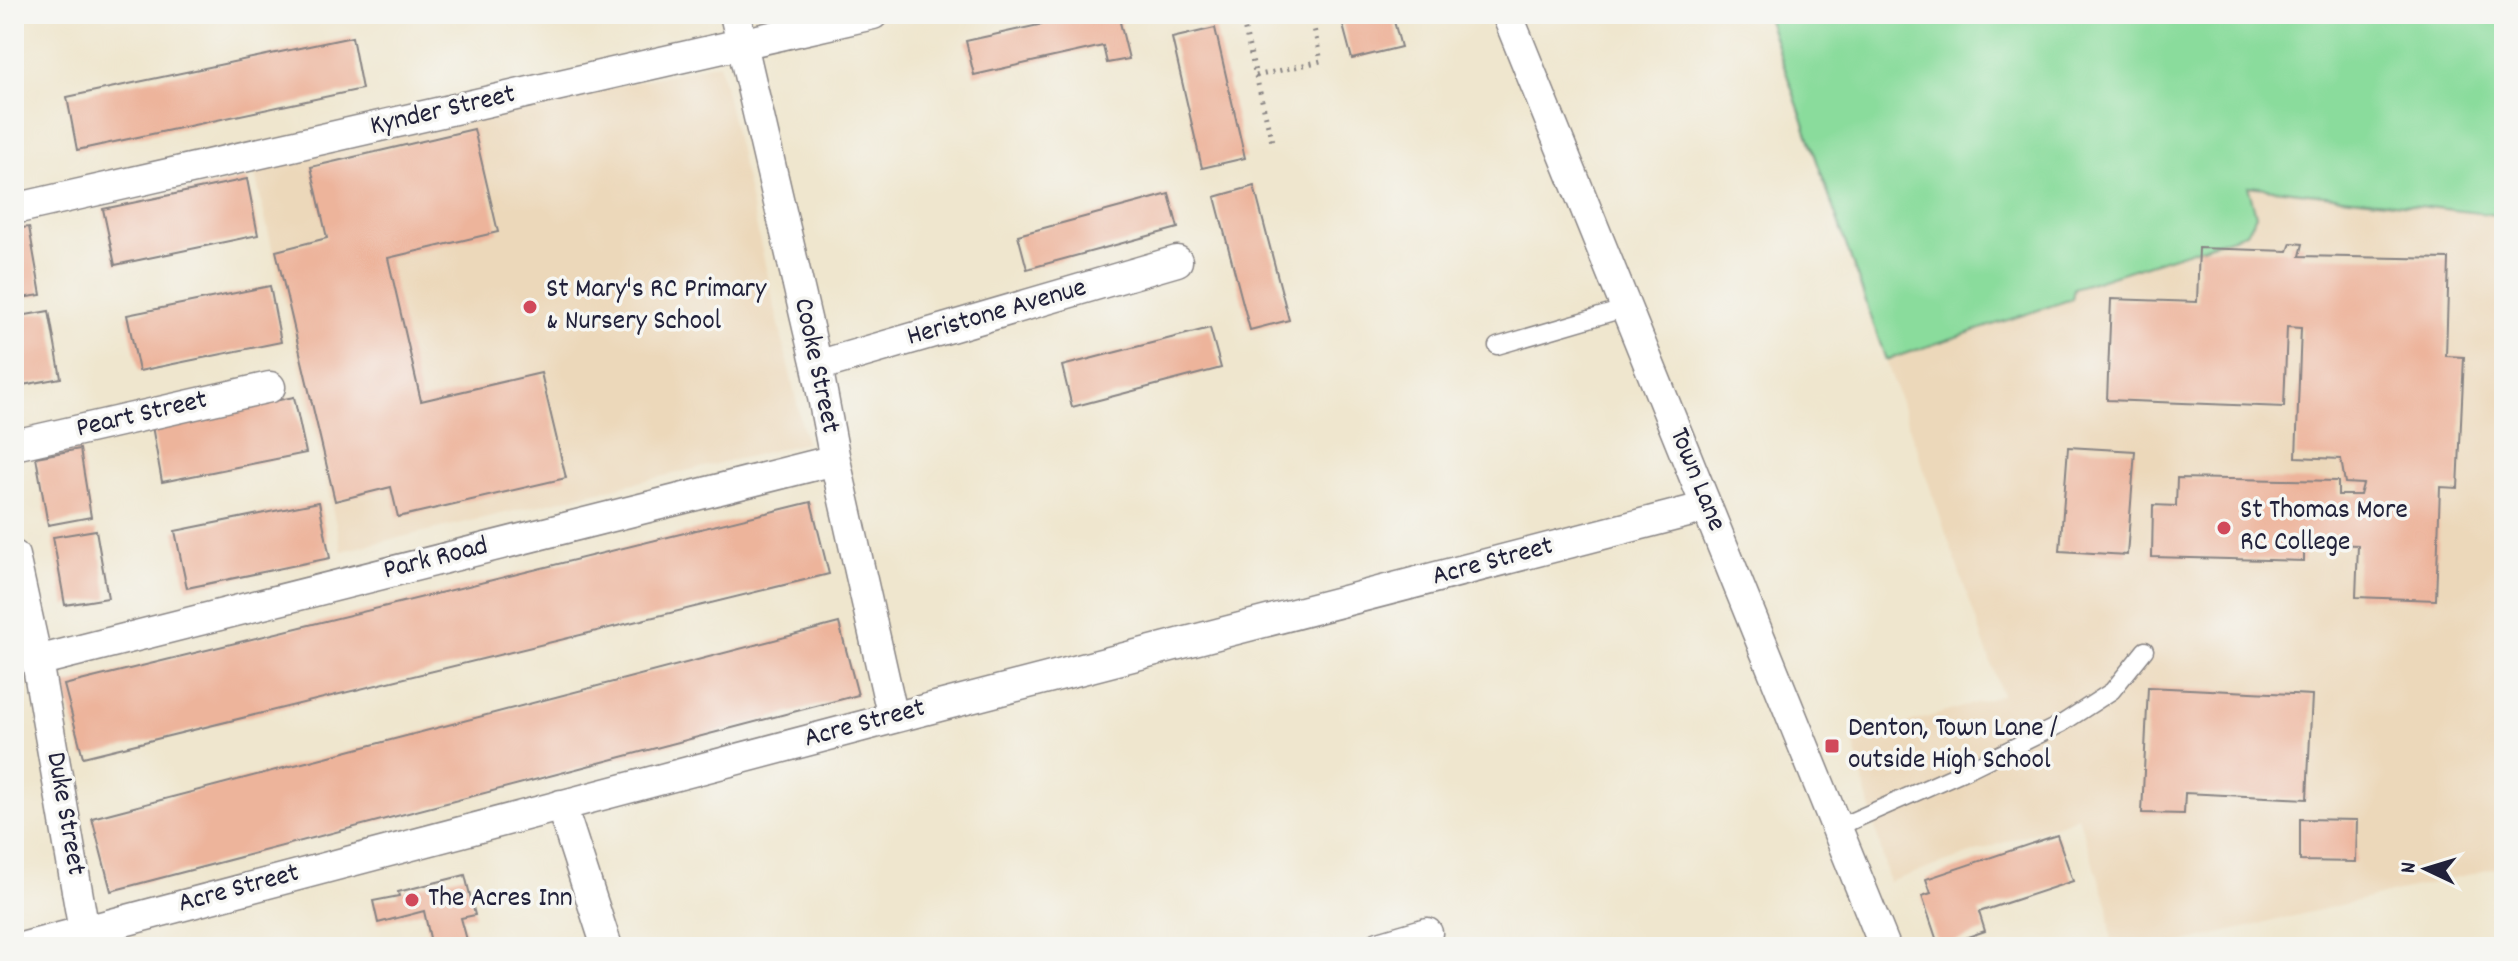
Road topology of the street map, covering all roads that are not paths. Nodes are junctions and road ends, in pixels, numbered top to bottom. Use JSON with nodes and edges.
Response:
{"nodes":[{"id":1,"x":735,"y":14,"type":"edge"},
{"id":2,"x":873,"y":14,"type":"edge"},
{"id":3,"x":1507,"y":14,"type":"edge"},
{"id":4,"x":742,"y":45,"type":"junction"},
{"id":5,"x":14,"y":209,"type":"edge"},
{"id":6,"x":1177,"y":261,"type":"dead end"},
{"id":7,"x":1627,"y":308,"type":"junction"},
{"id":8,"x":1497,"y":346,"type":"dead end"},
{"id":9,"x":817,"y":366,"type":"junction"},
{"id":10,"x":270,"y":387,"type":"dead end"},
{"id":11,"x":14,"y":445,"type":"edge"},
{"id":12,"x":835,"y":460,"type":"junction"},
{"id":13,"x":1707,"y":507,"type":"junction"},
{"id":14,"x":14,"y":556,"type":"edge"},
{"id":15,"x":2145,"y":650,"type":"dead end"},
{"id":16,"x":37,"y":661,"type":"junction"},
{"id":17,"x":893,"y":718,"type":"junction"},
{"id":18,"x":561,"y":805,"type":"junction"},
{"id":19,"x":1836,"y":828,"type":"junction"},
{"id":20,"x":1427,"y":933,"type":"dead end"},
{"id":21,"x":105,"y":934,"type":"edge"},
{"id":22,"x":1876,"y":944,"type":"edge"},
{"id":23,"x":1386,"y":946,"type":"edge"},
{"id":24,"x":25,"y":947,"type":"edge"},
{"id":25,"x":607,"y":947,"type":"edge"}],
"edges":[{"from":1,"to":4,"type":"street","name":"Cooke Street"},
{"from":2,"to":4,"type":"street","name":"Kynder Street"},
{"from":3,"to":7,"type":"street","name":"Town Lane"},
{"from":4,"to":5,"type":"street","name":"Kynder Street"},
{"from":4,"to":9,"type":"street","name":"Cooke Street"},
{"from":6,"to":9,"type":"street","name":"Heristone Avenue"},
{"from":7,"to":8,"type":"lane"},
{"from":7,"to":13,"type":"street","name":"Town Lane"},
{"from":9,"to":12,"type":"street","name":"Cooke Street"},
{"from":10,"to":11,"type":"street","name":"Peart Street"},
{"from":12,"to":16,"type":"street","name":"Park Road"},
{"from":12,"to":17,"type":"street","name":"Cooke Street"},
{"from":13,"to":17,"type":"street","name":"Acre Street"},
{"from":13,"to":19,"type":"street","name":"Town Lane"},
{"from":14,"to":16,"type":"street","name":"Duke Street"},
{"from":15,"to":19,"type":"lane"},
{"from":16,"to":21,"type":"street","name":"Duke Street"},
{"from":17,"to":18,"type":"street","name":"Acre Street"},
{"from":18,"to":21,"type":"street","name":"Acre Street"},
{"from":18,"to":25,"type":"street"},
{"from":19,"to":22,"type":"street","name":"Town Lane"},
{"from":20,"to":23,"type":"street"},
{"from":21,"to":24,"type":"street","name":"Acre Street"}]}
